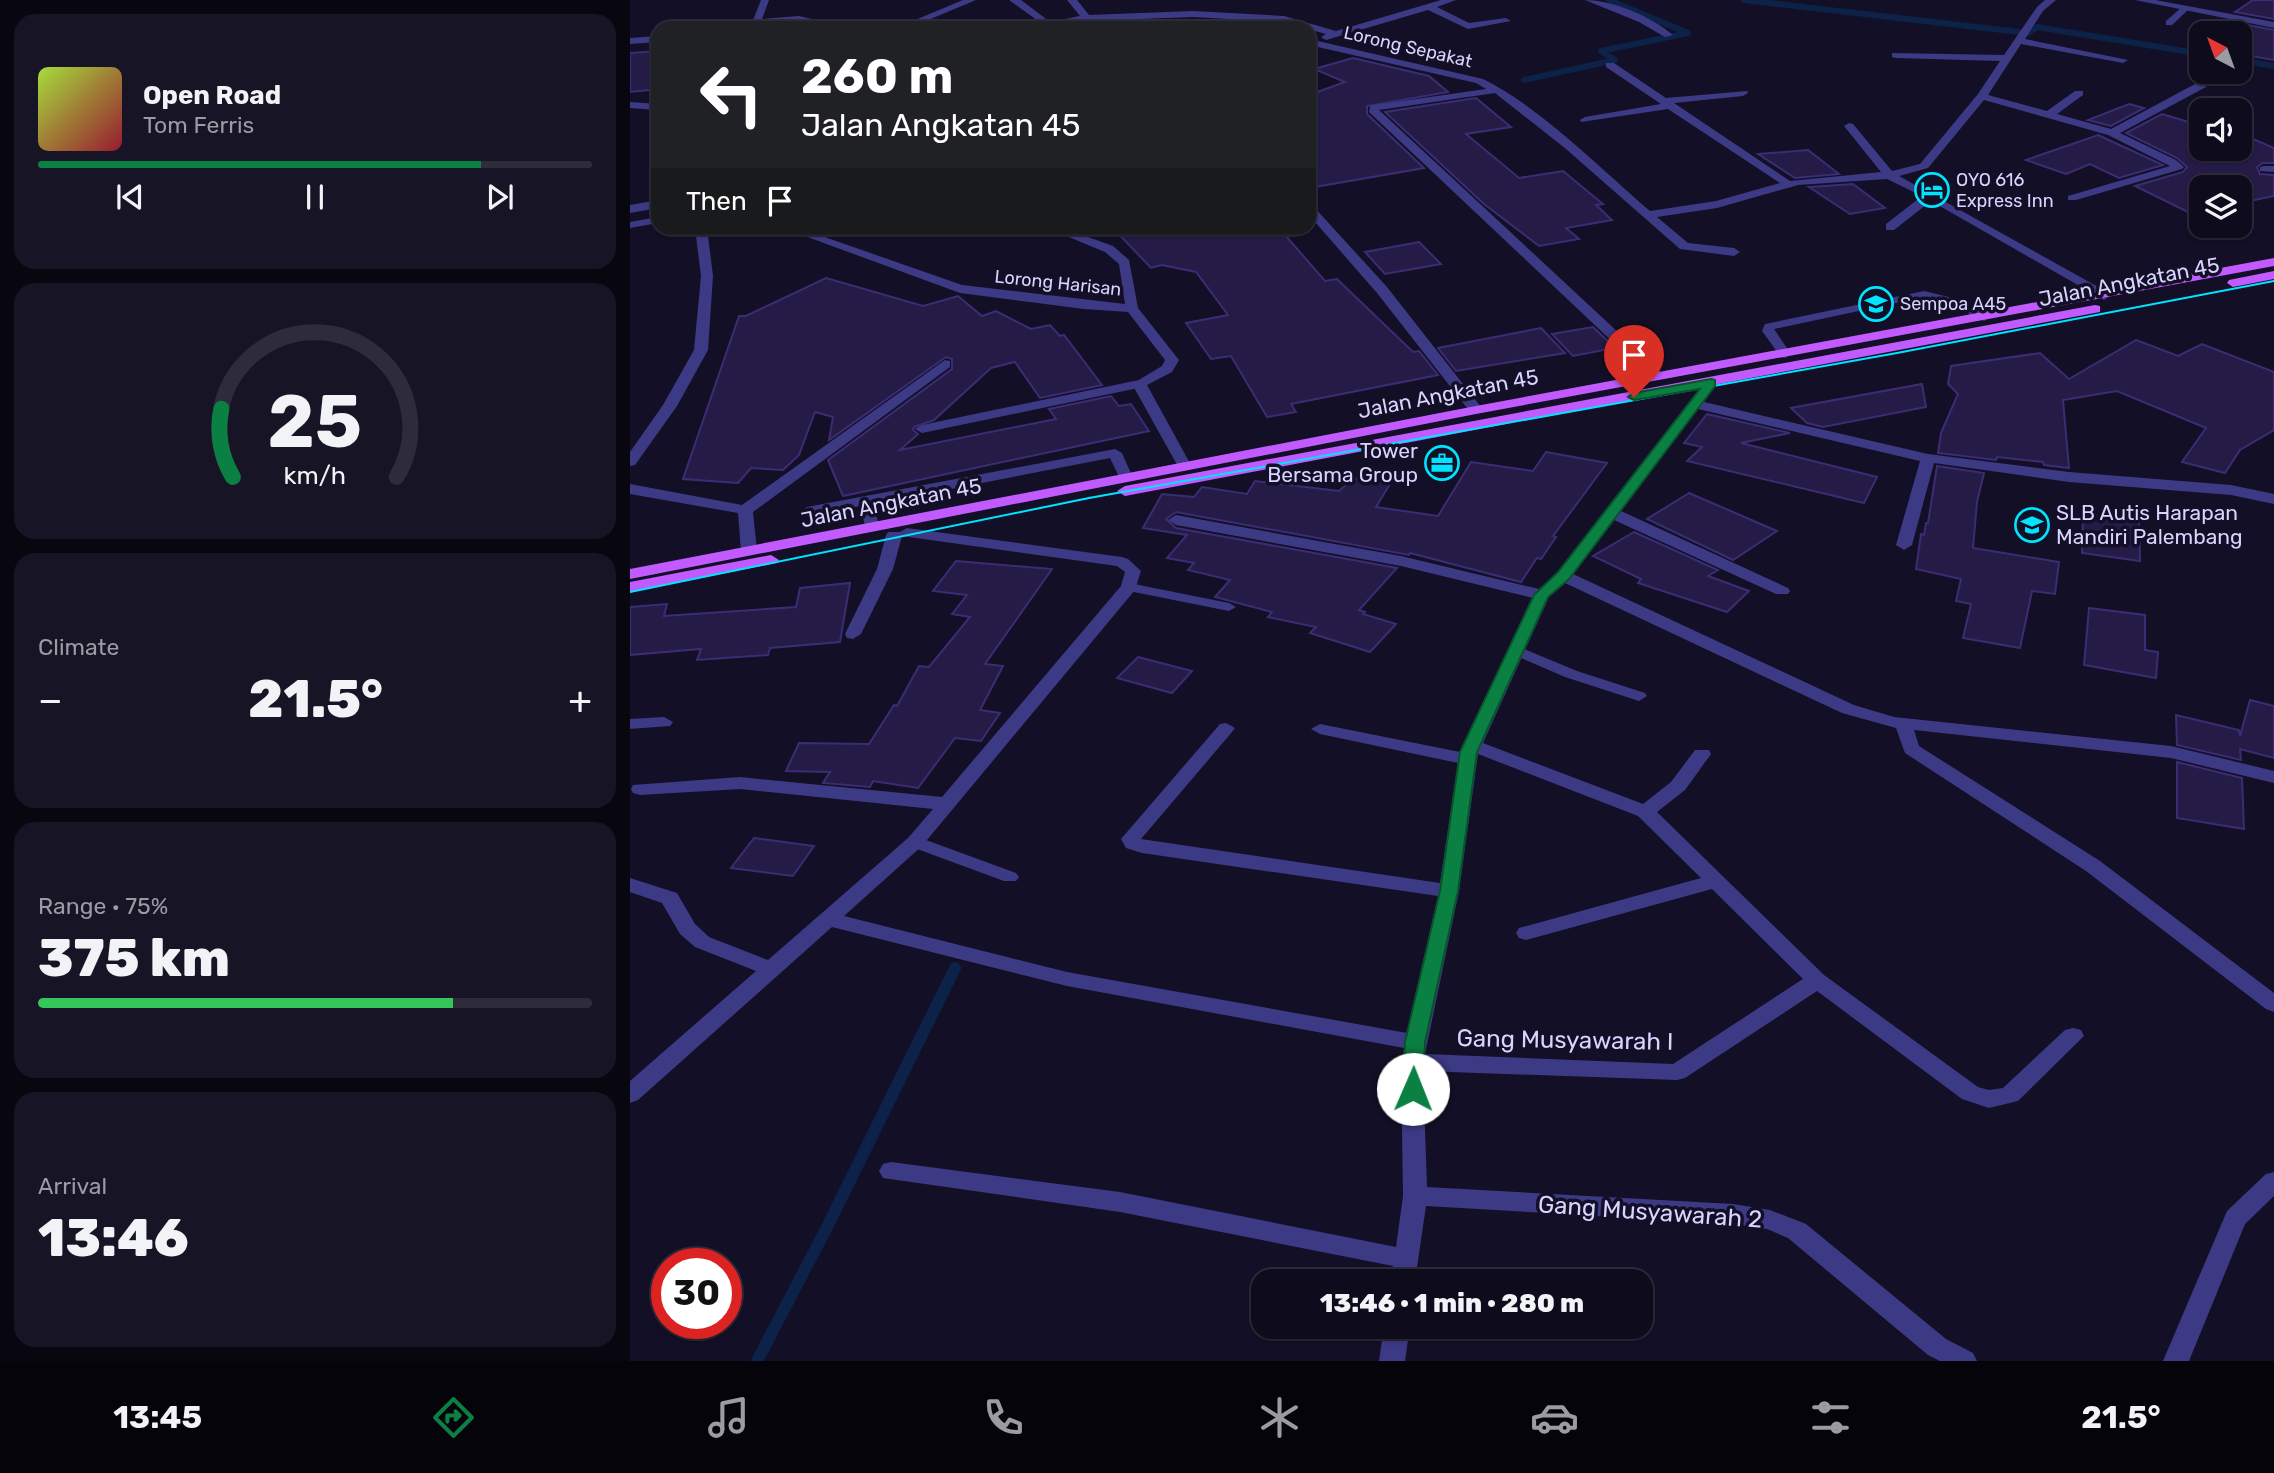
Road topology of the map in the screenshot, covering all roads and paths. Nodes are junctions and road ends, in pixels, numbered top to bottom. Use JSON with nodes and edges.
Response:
{"nodes":[{"id":1,"x":765,"y":0,"type":"edge"},
{"id":2,"x":971,"y":0,"type":"edge"},
{"id":3,"x":1014,"y":0,"type":"edge"},
{"id":4,"x":1072,"y":0,"type":"edge"},
{"id":5,"x":1192,"y":0,"type":"edge"},
{"id":6,"x":1451,"y":0,"type":"edge"},
{"id":7,"x":1590,"y":0,"type":"edge"},
{"id":8,"x":2051,"y":0,"type":"edge"},
{"id":9,"x":2140,"y":0,"type":"edge"},
{"id":10,"x":1429,"y":7,"type":"junction"},
{"id":11,"x":2185,"y":9,"type":"junction"},
{"id":12,"x":1193,"y":14,"type":"junction"},
{"id":13,"x":1086,"y":18,"type":"junction"},
{"id":14,"x":757,"y":21,"type":"edge"},
{"id":15,"x":773,"y":21,"type":"edge"},
{"id":16,"x":810,"y":21,"type":"edge"},
{"id":17,"x":918,"y":21,"type":"edge"},
{"id":18,"x":1043,"y":21,"type":"edge"},
{"id":19,"x":1072,"y":21,"type":"edge"},
{"id":20,"x":1296,"y":21,"type":"edge"},
{"id":21,"x":1506,"y":21,"type":"dead end"},
{"id":22,"x":2169,"y":23,"type":"dead end"},
{"id":23,"x":2274,"y":24,"type":"edge"},
{"id":24,"x":1316,"y":26,"type":"edge"},
{"id":25,"x":651,"y":30,"type":"edge"},
{"id":26,"x":630,"y":32,"type":"edge"},
{"id":27,"x":1337,"y":34,"type":"junction"},
{"id":28,"x":1668,"y":35,"type":"dead end"},
{"id":29,"x":2022,"y":36,"type":"junction"},
{"id":30,"x":651,"y":40,"type":"edge"},
{"id":31,"x":1316,"y":40,"type":"edge"},
{"id":32,"x":630,"y":41,"type":"edge"},
{"id":33,"x":1316,"y":44,"type":"edge"},
{"id":34,"x":1896,"y":55,"type":"dead end"},
{"id":35,"x":2007,"y":58,"type":"junction"},
{"id":36,"x":2123,"y":60,"type":"dead end"},
{"id":37,"x":1610,"y":65,"type":"dead end"},
{"id":38,"x":2202,"y":84,"type":"edge"},
{"id":39,"x":1497,"y":90,"type":"junction"},
{"id":40,"x":1743,"y":93,"type":"dead end"},
{"id":41,"x":2078,"y":93,"type":"dead end"},
{"id":42,"x":1982,"y":96,"type":"junction"},
{"id":43,"x":1667,"y":103,"type":"junction"},
{"id":44,"x":630,"y":105,"type":"edge"},
{"id":45,"x":651,"y":106,"type":"edge"},
{"id":46,"x":2048,"y":115,"type":"junction"},
{"id":47,"x":1585,"y":120,"type":"dead end"},
{"id":48,"x":1849,"y":126,"type":"dead end"},
{"id":49,"x":2112,"y":133,"type":"junction"},
{"id":50,"x":1889,"y":175,"type":"junction"},
{"id":51,"x":1788,"y":184,"type":"junction"},
{"id":52,"x":1930,"y":196,"type":"junction"},
{"id":53,"x":2072,"y":198,"type":"dead end"},
{"id":54,"x":651,"y":205,"type":"edge"},
{"id":55,"x":630,"y":209,"type":"edge"},
{"id":56,"x":1647,"y":215,"type":"junction"},
{"id":57,"x":1316,"y":216,"type":"edge"},
{"id":58,"x":651,"y":221,"type":"edge"},
{"id":59,"x":630,"y":225,"type":"edge"},
{"id":60,"x":1890,"y":227,"type":"dead end"},
{"id":61,"x":702,"y":235,"type":"edge"},
{"id":62,"x":809,"y":235,"type":"edge"},
{"id":63,"x":1072,"y":235,"type":"edge"},
{"id":64,"x":1734,"y":252,"type":"dead end"},
{"id":65,"x":2274,"y":262,"type":"edge"},
{"id":66,"x":2274,"y":275,"type":"edge"},
{"id":67,"x":2104,"y":296,"type":"junction"},
{"id":68,"x":1132,"y":308,"type":"junction"},
{"id":69,"x":1984,"y":317,"type":"junction"},
{"id":70,"x":1785,"y":354,"type":"junction"},
{"id":71,"x":944,"y":365,"type":"dead end"},
{"id":72,"x":1657,"y":376,"type":"junction"},
{"id":73,"x":1711,"y":383,"type":"junction"},
{"id":74,"x":1139,"y":384,"type":"junction"},
{"id":75,"x":1695,"y":404,"type":"junction"},
{"id":76,"x":1476,"y":410,"type":"junction"},
{"id":77,"x":922,"y":429,"type":"dead end"},
{"id":78,"x":1928,"y":458,"type":"junction"},
{"id":79,"x":630,"y":462,"type":"edge"},
{"id":80,"x":1185,"y":467,"type":"junction"},
{"id":81,"x":1126,"y":478,"type":"junction"},
{"id":82,"x":630,"y":489,"type":"edge"},
{"id":83,"x":2274,"y":499,"type":"edge"},
{"id":84,"x":867,"y":500,"type":"junction"},
{"id":85,"x":745,"y":510,"type":"junction"},
{"id":86,"x":807,"y":511,"type":"dead end"},
{"id":87,"x":1612,"y":513,"type":"junction"},
{"id":88,"x":1177,"y":520,"type":"dead end"},
{"id":89,"x":872,"y":527,"type":"junction"},
{"id":90,"x":900,"y":534,"type":"junction"},
{"id":91,"x":1904,"y":545,"type":"dead end"},
{"id":92,"x":749,"y":551,"type":"junction"},
{"id":93,"x":630,"y":574,"type":"edge"},
{"id":94,"x":1563,"y":576,"type":"junction"},
{"id":95,"x":630,"y":587,"type":"edge"},
{"id":96,"x":1129,"y":587,"type":"junction"},
{"id":97,"x":1782,"y":591,"type":"dead end"},
{"id":98,"x":1542,"y":595,"type":"junction"},
{"id":99,"x":1229,"y":607,"type":"dead end"},
{"id":100,"x":853,"y":634,"type":"dead end"},
{"id":101,"x":1517,"y":651,"type":"junction"},
{"id":102,"x":1639,"y":696,"type":"dead end"},
{"id":103,"x":664,"y":722,"type":"dead end"},
{"id":104,"x":630,"y":724,"type":"edge"},
{"id":105,"x":1905,"y":724,"type":"junction"},
{"id":106,"x":1226,"y":727,"type":"dead end"},
{"id":107,"x":1320,"y":729,"type":"dead end"},
{"id":108,"x":1470,"y":752,"type":"junction"},
{"id":109,"x":1702,"y":754,"type":"dead end"},
{"id":110,"x":2274,"y":776,"type":"edge"},
{"id":111,"x":640,"y":789,"type":"dead end"},
{"id":112,"x":947,"y":804,"type":"junction"},
{"id":113,"x":1645,"y":812,"type":"junction"},
{"id":114,"x":915,"y":842,"type":"junction"},
{"id":115,"x":1010,"y":877,"type":"dead end"},
{"id":116,"x":1716,"y":881,"type":"junction"},
{"id":117,"x":630,"y":885,"type":"edge"},
{"id":118,"x":1449,"y":891,"type":"junction"},
{"id":119,"x":828,"y":919,"type":"junction"},
{"id":120,"x":1526,"y":933,"type":"dead end"},
{"id":121,"x":771,"y":969,"type":"junction"},
{"id":122,"x":1817,"y":980,"type":"junction"},
{"id":123,"x":2274,"y":1004,"type":"edge"},
{"id":124,"x":2073,"y":1036,"type":"dead end"},
{"id":125,"x":1414,"y":1052,"type":"junction"},
{"id":126,"x":630,"y":1094,"type":"edge"},
{"id":127,"x":891,"y":1171,"type":"dead end"},
{"id":128,"x":2274,"y":1181,"type":"edge"},
{"id":129,"x":1415,"y":1196,"type":"junction"},
{"id":130,"x":1401,"y":1269,"type":"edge"},
{"id":131,"x":1405,"y":1269,"type":"edge"},
{"id":132,"x":1395,"y":1339,"type":"edge"},
{"id":133,"x":1934,"y":1354,"type":"edge"},
{"id":134,"x":1392,"y":1361,"type":"edge"},
{"id":135,"x":1964,"y":1361,"type":"edge"},
{"id":136,"x":2176,"y":1361,"type":"edge"}],
"edges":[{"from":1,"to":14,"type":"lane"},
{"from":2,"to":17,"type":"street"},
{"from":3,"to":18,"type":"street"},
{"from":4,"to":13,"type":"street"},
{"from":5,"to":12,"type":"street"},
{"from":6,"to":10,"type":"street"},
{"from":7,"to":28,"type":"street"},
{"from":8,"to":29,"type":"street"},
{"from":9,"to":11,"type":"street"},
{"from":10,"to":21,"type":"street"},
{"from":10,"to":27,"type":"street"},
{"from":11,"to":22,"type":"lane"},
{"from":11,"to":23,"type":"street"},
{"from":12,"to":13,"type":"street"},
{"from":12,"to":20,"type":"street"},
{"from":13,"to":19,"type":"street"},
{"from":15,"to":16,"type":"lane"},
{"from":24,"to":27,"type":"street"},
{"from":25,"to":26,"type":"lane"},
{"from":27,"to":31,"type":"street"},
{"from":29,"to":35,"type":"street"},
{"from":29,"to":36,"type":"street"},
{"from":30,"to":32,"type":"lane"},
{"from":33,"to":39,"type":"street","name":"Lorong Sepakat"},
{"from":34,"to":35,"type":"street"},
{"from":35,"to":42,"type":"street"},
{"from":37,"to":43,"type":"street"},
{"from":38,"to":49,"type":"street"},
{"from":39,"to":56,"type":"street","name":"Lorong Sepakat"},
{"from":39,"to":72,"type":"street"},
{"from":40,"to":43,"type":"street"},
{"from":41,"to":46,"type":"street"},
{"from":42,"to":46,"type":"street"},
{"from":42,"to":50,"type":"street"},
{"from":43,"to":47,"type":"street"},
{"from":43,"to":51,"type":"street"},
{"from":44,"to":45,"type":"lane"},
{"from":46,"to":49,"type":"street"},
{"from":48,"to":50,"type":"street"},
{"from":49,"to":53,"type":"street"},
{"from":50,"to":51,"type":"street"},
{"from":50,"to":52,"type":"street"},
{"from":51,"to":56,"type":"street"},
{"from":52,"to":60,"type":"street"},
{"from":52,"to":67,"type":"street"},
{"from":54,"to":55,"type":"street"},
{"from":56,"to":64,"type":"street","name":"Lorong Sepakat"},
{"from":57,"to":76,"type":"street"},
{"from":58,"to":59,"type":"lane"},
{"from":61,"to":79,"type":"street"},
{"from":62,"to":68,"type":"street","name":"Lorong Harisan"},
{"from":63,"to":68,"type":"street"},
{"from":65,"to":67,"type":"main road","name":"Jalan Angkatan 45"},
{"from":66,"to":73,"type":"main road","name":"Jalan Angkatan 45"},
{"from":67,"to":69,"type":"main road","name":"Jalan Angkatan 45"},
{"from":68,"to":74,"type":"street","name":"Lorong Harisan"},
{"from":69,"to":70,"type":"main road","name":"Jalan Angkatan 45"},
{"from":69,"to":70,"type":"lane"},
{"from":70,"to":72,"type":"main road","name":"Jalan Angkatan 45"},
{"from":71,"to":85,"type":"street"},
{"from":72,"to":76,"type":"main road","name":"Jalan Angkatan 45"},
{"from":73,"to":75,"type":"street"},
{"from":73,"to":90,"type":"main road","name":"Jalan Angkatan 45"},
{"from":74,"to":77,"type":"lane"},
{"from":74,"to":80,"type":"street"},
{"from":75,"to":78,"type":"street"},
{"from":75,"to":87,"type":"street"},
{"from":76,"to":80,"type":"main road","name":"Jalan Angkatan 45"},
{"from":78,"to":83,"type":"street"},
{"from":78,"to":91,"type":"street"},
{"from":80,"to":81,"type":"main road","name":"Jalan Angkatan 45"},
{"from":81,"to":84,"type":"lane"},
{"from":81,"to":89,"type":"main road","name":"Jalan Angkatan 45"},
{"from":82,"to":85,"type":"street"},
{"from":84,"to":86,"type":"lane"},
{"from":84,"to":89,"type":"lane"},
{"from":85,"to":92,"type":"street"},
{"from":87,"to":94,"type":"street"},
{"from":87,"to":97,"type":"street"},
{"from":88,"to":98,"type":"street"},
{"from":89,"to":92,"type":"main road","name":"Jalan Angkatan 45"},
{"from":90,"to":95,"type":"main road","name":"Jalan Angkatan 45"},
{"from":90,"to":96,"type":"street"},
{"from":90,"to":100,"type":"street"},
{"from":92,"to":93,"type":"main road","name":"Jalan Angkatan 45"},
{"from":94,"to":98,"type":"street"},
{"from":94,"to":105,"type":"street"},
{"from":96,"to":99,"type":"lane"},
{"from":96,"to":112,"type":"street"},
{"from":98,"to":101,"type":"street"},
{"from":101,"to":102,"type":"lane"},
{"from":101,"to":108,"type":"street"},
{"from":103,"to":104,"type":"street"},
{"from":105,"to":110,"type":"street"},
{"from":105,"to":123,"type":"street"},
{"from":106,"to":118,"type":"street"},
{"from":107,"to":108,"type":"street"},
{"from":108,"to":113,"type":"street"},
{"from":108,"to":118,"type":"street"},
{"from":109,"to":113,"type":"street"},
{"from":111,"to":112,"type":"street"},
{"from":112,"to":114,"type":"street"},
{"from":113,"to":116,"type":"street"},
{"from":114,"to":115,"type":"lane"},
{"from":114,"to":119,"type":"street"},
{"from":116,"to":120,"type":"street"},
{"from":116,"to":122,"type":"street"},
{"from":117,"to":121,"type":"street"},
{"from":118,"to":125,"type":"street"},
{"from":119,"to":121,"type":"street"},
{"from":119,"to":125,"type":"street","name":"Gang Musyawarah I"},
{"from":121,"to":126,"type":"street"},
{"from":122,"to":124,"type":"street"},
{"from":122,"to":125,"type":"street","name":"Gang Musyawarah I"},
{"from":125,"to":129,"type":"street"},
{"from":127,"to":130,"type":"street"},
{"from":128,"to":136,"type":"street"},
{"from":129,"to":131,"type":"street"},
{"from":129,"to":133,"type":"street","name":"Gang Musyawarah 2"},
{"from":132,"to":134,"type":"street"},
{"from":133,"to":135,"type":"street","name":"Gang Musyawarah 2"}]}
